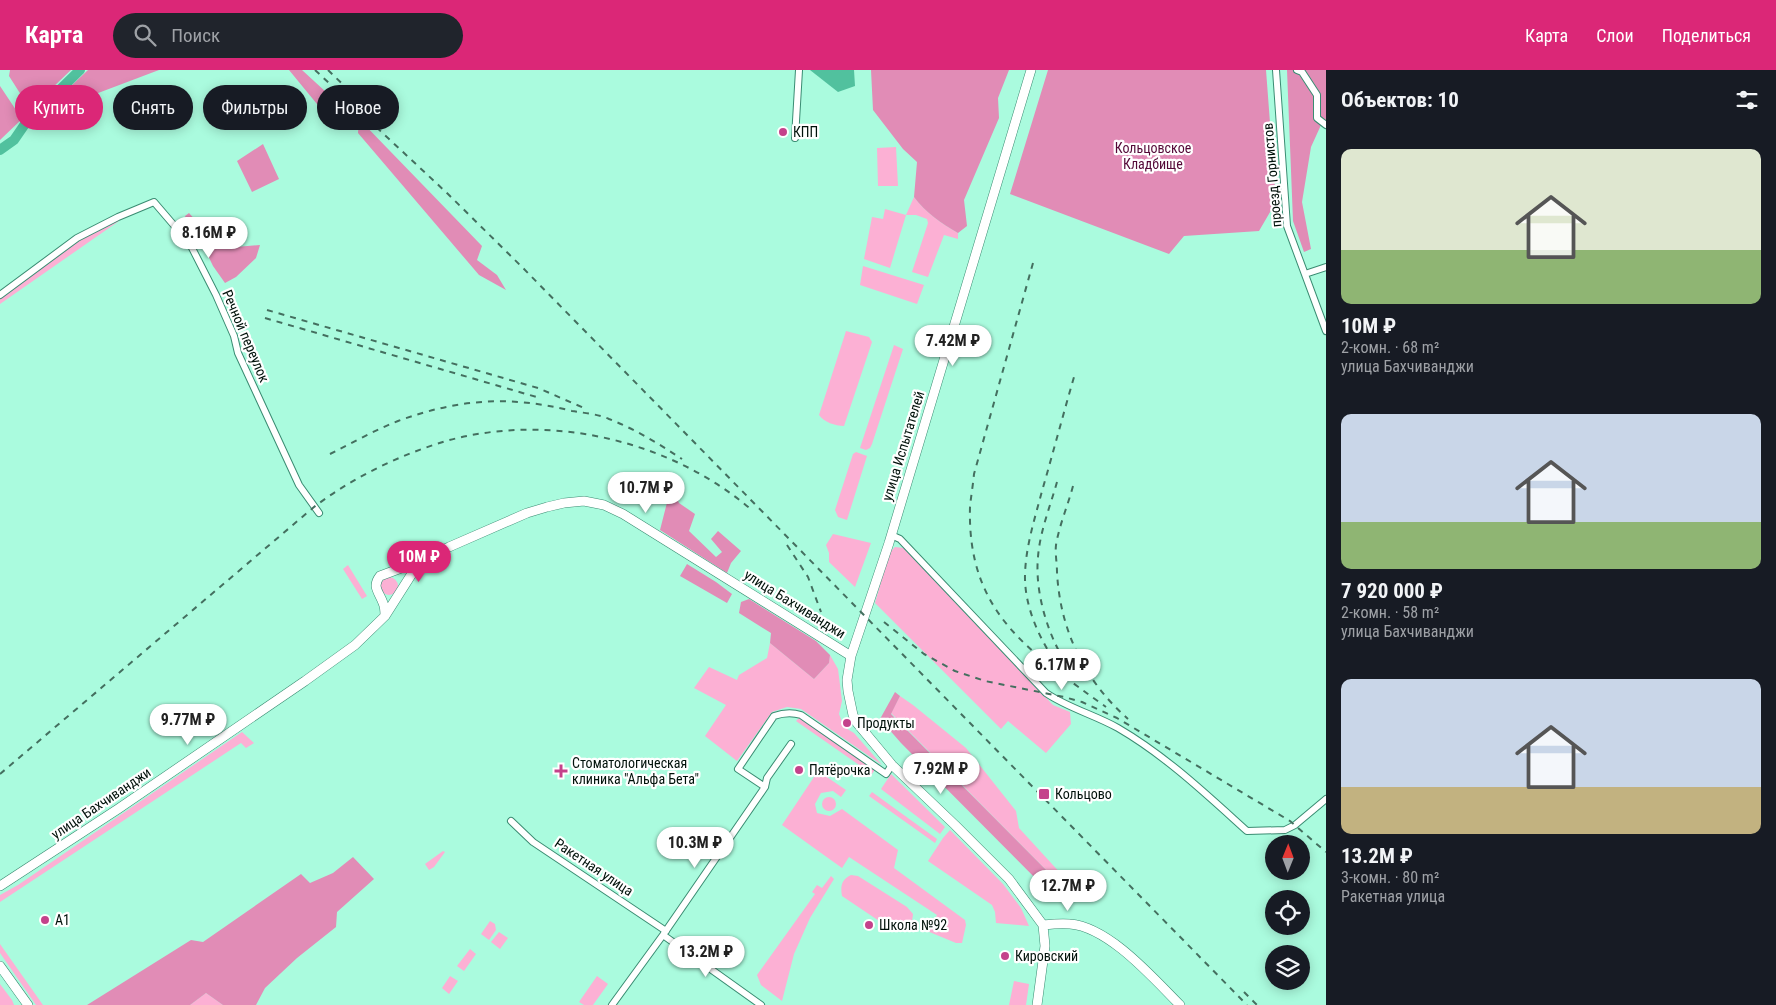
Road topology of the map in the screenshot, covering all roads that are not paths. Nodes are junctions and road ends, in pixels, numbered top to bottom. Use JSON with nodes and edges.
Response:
{"nodes":[{"id":1,"x":799,"y":70,"type":"edge"},
{"id":2,"x":1031,"y":70,"type":"edge"},
{"id":3,"x":1276,"y":70,"type":"edge"},
{"id":4,"x":1297,"y":70,"type":"edge"},
{"id":5,"x":1326,"y":125,"type":"edge"},
{"id":6,"x":795,"y":138,"type":"dead end"},
{"id":7,"x":1326,"y":267,"type":"edge"},
{"id":8,"x":1305,"y":274,"type":"junction"},
{"id":9,"x":0,"y":295,"type":"edge"},
{"id":10,"x":1326,"y":331,"type":"edge"},
{"id":11,"x":318,"y":513,"type":"dead end"},
{"id":12,"x":891,"y":534,"type":"junction"},
{"id":13,"x":420,"y":561,"type":"junction"},
{"id":14,"x":390,"y":572,"type":"junction"},
{"id":15,"x":401,"y":590,"type":"junction"},
{"id":16,"x":395,"y":598,"type":"junction"},
{"id":17,"x":382,"y":599,"type":"junction"},
{"id":18,"x":385,"y":616,"type":"junction"},
{"id":19,"x":851,"y":656,"type":"junction"},
{"id":20,"x":791,"y":744,"type":"dead end"},
{"id":21,"x":892,"y":765,"type":"junction"},
{"id":22,"x":765,"y":787,"type":"junction"},
{"id":23,"x":1326,"y":799,"type":"edge"},
{"id":24,"x":511,"y":821,"type":"dead end"},
{"id":25,"x":0,"y":886,"type":"edge"},
{"id":26,"x":1043,"y":925,"type":"junction"},
{"id":27,"x":664,"y":933,"type":"junction"},
{"id":28,"x":0,"y":966,"type":"edge"},
{"id":29,"x":9,"y":979,"type":"junction"},
{"id":30,"x":20,"y":1005,"type":"edge"},
{"id":31,"x":28,"y":1005,"type":"edge"},
{"id":32,"x":612,"y":1005,"type":"edge"},
{"id":33,"x":761,"y":1005,"type":"edge"},
{"id":34,"x":1037,"y":1005,"type":"edge"},
{"id":35,"x":1180,"y":1005,"type":"edge"}],
"edges":[{"from":1,"to":6,"type":"street"},
{"from":2,"to":12,"type":"main road","name":"улица Испытателей"},
{"from":3,"to":8,"type":"street","name":"проезд Горнистов"},
{"from":4,"to":5,"type":"street"},
{"from":7,"to":8,"type":"street"},
{"from":8,"to":10,"type":"street","name":"проезд Горнистов"},
{"from":9,"to":11,"type":"street","name":"Речной переулок"},
{"from":12,"to":19,"type":"main road","name":"улица Испытателей"},
{"from":12,"to":23,"type":"street"},
{"from":13,"to":14,"type":"main road","name":"улица Бахчиванджи"},
{"from":13,"to":15,"type":"main road","name":"улица Бахчиванджи"},
{"from":13,"to":19,"type":"main road","name":"улица Бахчиванджи"},
{"from":14,"to":15,"type":"main road"},
{"from":14,"to":17,"type":"main road"},
{"from":15,"to":16,"type":"main road","name":"улица Бахчиванджи"},
{"from":16,"to":17,"type":"main road"},
{"from":16,"to":18,"type":"main road","name":"улица Бахчиванджи"},
{"from":17,"to":18,"type":"main road"},
{"from":18,"to":25,"type":"main road","name":"улица Бахчиванджи"},
{"from":19,"to":21,"type":"main road","name":"улица Бахчиванджи"},
{"from":20,"to":22,"type":"street"},
{"from":21,"to":22,"type":"street"},
{"from":21,"to":26,"type":"main road","name":"улица Бахчиванджи"},
{"from":22,"to":27,"type":"street"},
{"from":24,"to":27,"type":"street","name":"Ракетная улица"},
{"from":26,"to":34,"type":"main road"},
{"from":26,"to":35,"type":"main road"},
{"from":27,"to":32,"type":"street"},
{"from":27,"to":33,"type":"street","name":"Ракетная улица"},
{"from":28,"to":29,"type":"main road"},
{"from":29,"to":30,"type":"main road"},
{"from":29,"to":31,"type":"main road"}]}
